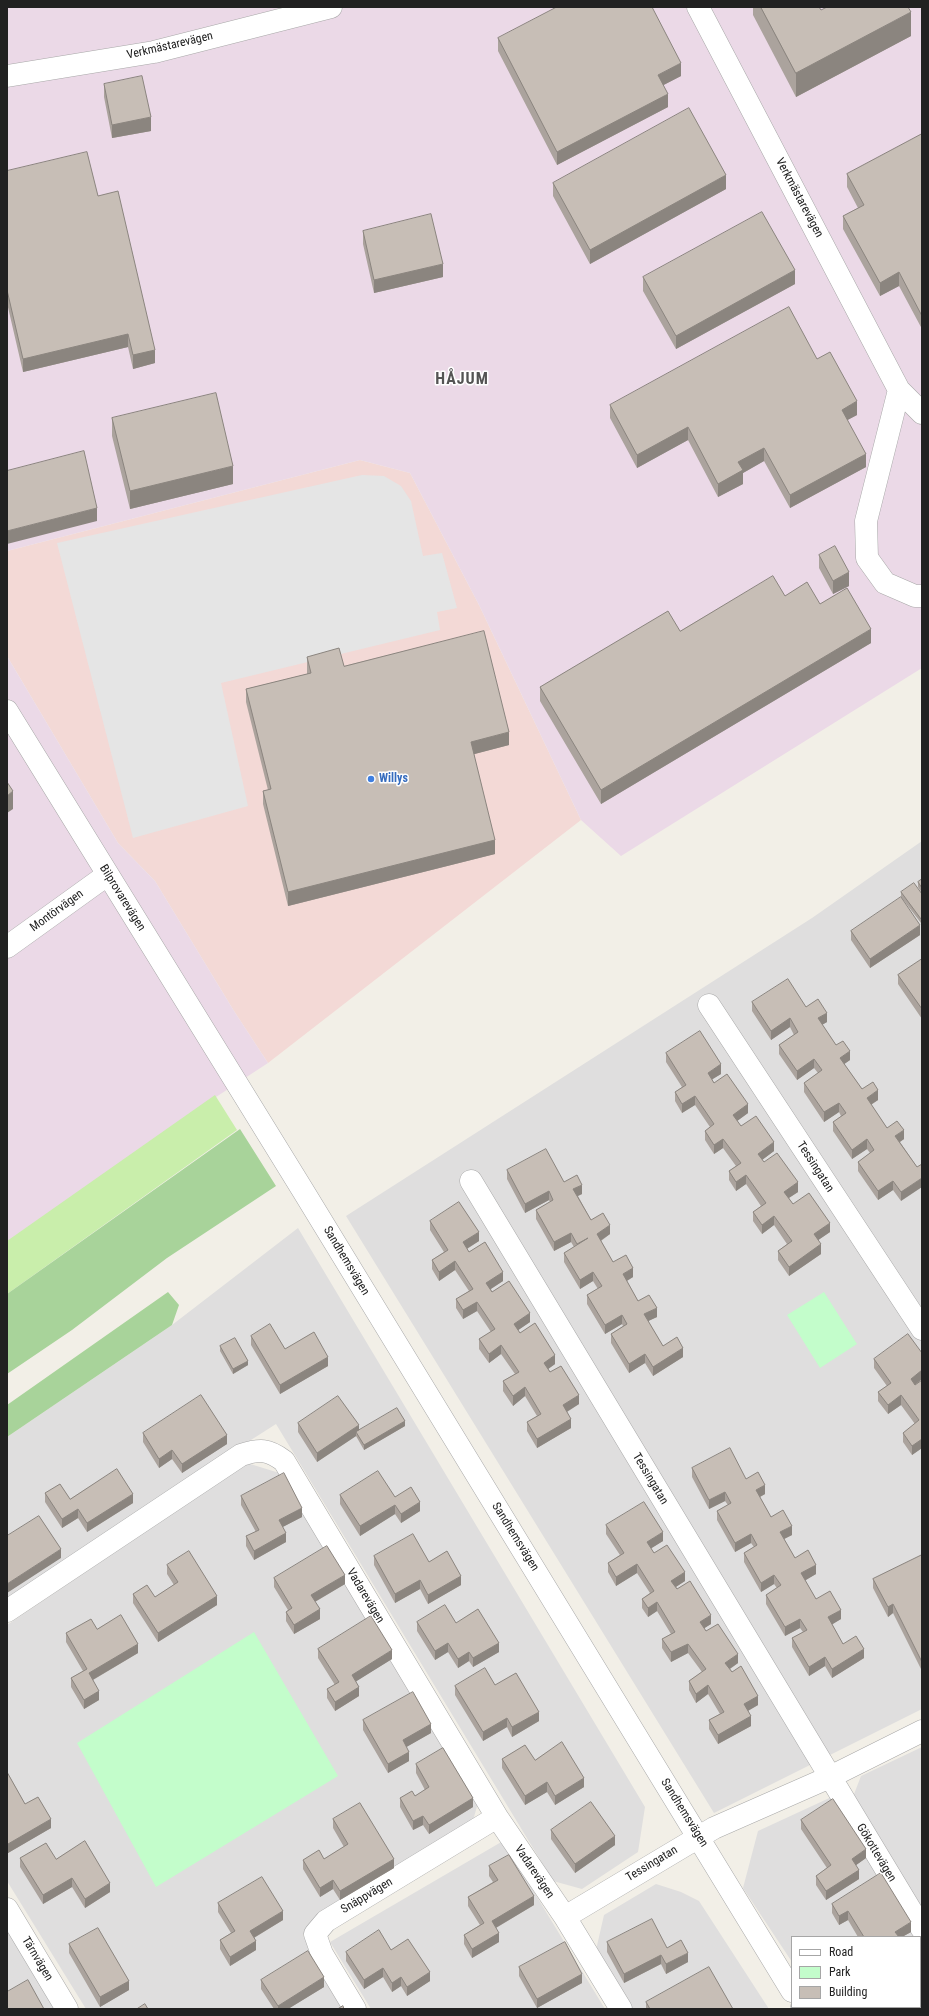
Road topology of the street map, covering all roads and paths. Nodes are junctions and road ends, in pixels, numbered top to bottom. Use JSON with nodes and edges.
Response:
{"nodes":[{"id":1,"x":331,"y":7,"type":"edge"},
{"id":2,"x":698,"y":7,"type":"edge"},
{"id":3,"x":7,"y":76,"type":"edge"},
{"id":4,"x":899,"y":390,"type":"junction"},
{"id":5,"x":922,"y":413,"type":"edge"},
{"id":6,"x":922,"y":596,"type":"edge"},
{"id":7,"x":7,"y":711,"type":"edge"},
{"id":8,"x":108,"y":875,"type":"junction"},
{"id":9,"x":7,"y":947,"type":"edge"},
{"id":10,"x":709,"y":1005,"type":"dead end"},
{"id":11,"x":237,"y":1084,"type":"joint"},
{"id":12,"x":471,"y":1181,"type":"dead end"},
{"id":13,"x":922,"y":1329,"type":"edge"},
{"id":14,"x":7,"y":1611,"type":"edge"},
{"id":15,"x":922,"y":1731,"type":"edge"},
{"id":16,"x":830,"y":1777,"type":"junction"},
{"id":17,"x":497,"y":1817,"type":"junction"},
{"id":18,"x":698,"y":1837,"type":"junction"},
{"id":19,"x":7,"y":1910,"type":"edge"},
{"id":20,"x":565,"y":1917,"type":"junction"},
{"id":21,"x":922,"y":1929,"type":"edge"},
{"id":22,"x":791,"y":1988,"type":"edge"},
{"id":23,"x":67,"y":2009,"type":"edge"},
{"id":24,"x":355,"y":2009,"type":"edge"},
{"id":25,"x":621,"y":2009,"type":"edge"}],
"edges":[{"from":1,"to":3,"type":"street","name":"Verkmästarevägen"},
{"from":2,"to":4,"type":"street","name":"Verkmästarevägen"},
{"from":4,"to":5,"type":"street","name":"Verkmästarevägen"},
{"from":4,"to":6,"type":"street"},
{"from":7,"to":8,"type":"street","name":"Bilprovarevägen"},
{"from":8,"to":9,"type":"street","name":"Montörvägen"},
{"from":8,"to":11,"type":"street","name":"Bilprovarevägen"},
{"from":10,"to":13,"type":"street","name":"Tessingatan"},
{"from":11,"to":18,"type":"street","name":"Sandhemsvägen"},
{"from":12,"to":16,"type":"street","name":"Tessingatan"},
{"from":14,"to":17,"type":"street","name":"Vadarevägen"},
{"from":15,"to":16,"type":"street","name":"Tessingatan"},
{"from":16,"to":18,"type":"street","name":"Tessingatan"},
{"from":16,"to":21,"type":"street","name":"Gökottevägen"},
{"from":17,"to":20,"type":"street","name":"Vadarevägen"},
{"from":17,"to":24,"type":"street","name":"Snäppvägen"},
{"from":18,"to":20,"type":"street","name":"Tessingatan"},
{"from":18,"to":22,"type":"street","name":"Sandhemsvägen"},
{"from":19,"to":23,"type":"street","name":"Tärnvägen"},
{"from":20,"to":25,"type":"street","name":"Vadarevägen"}]}
